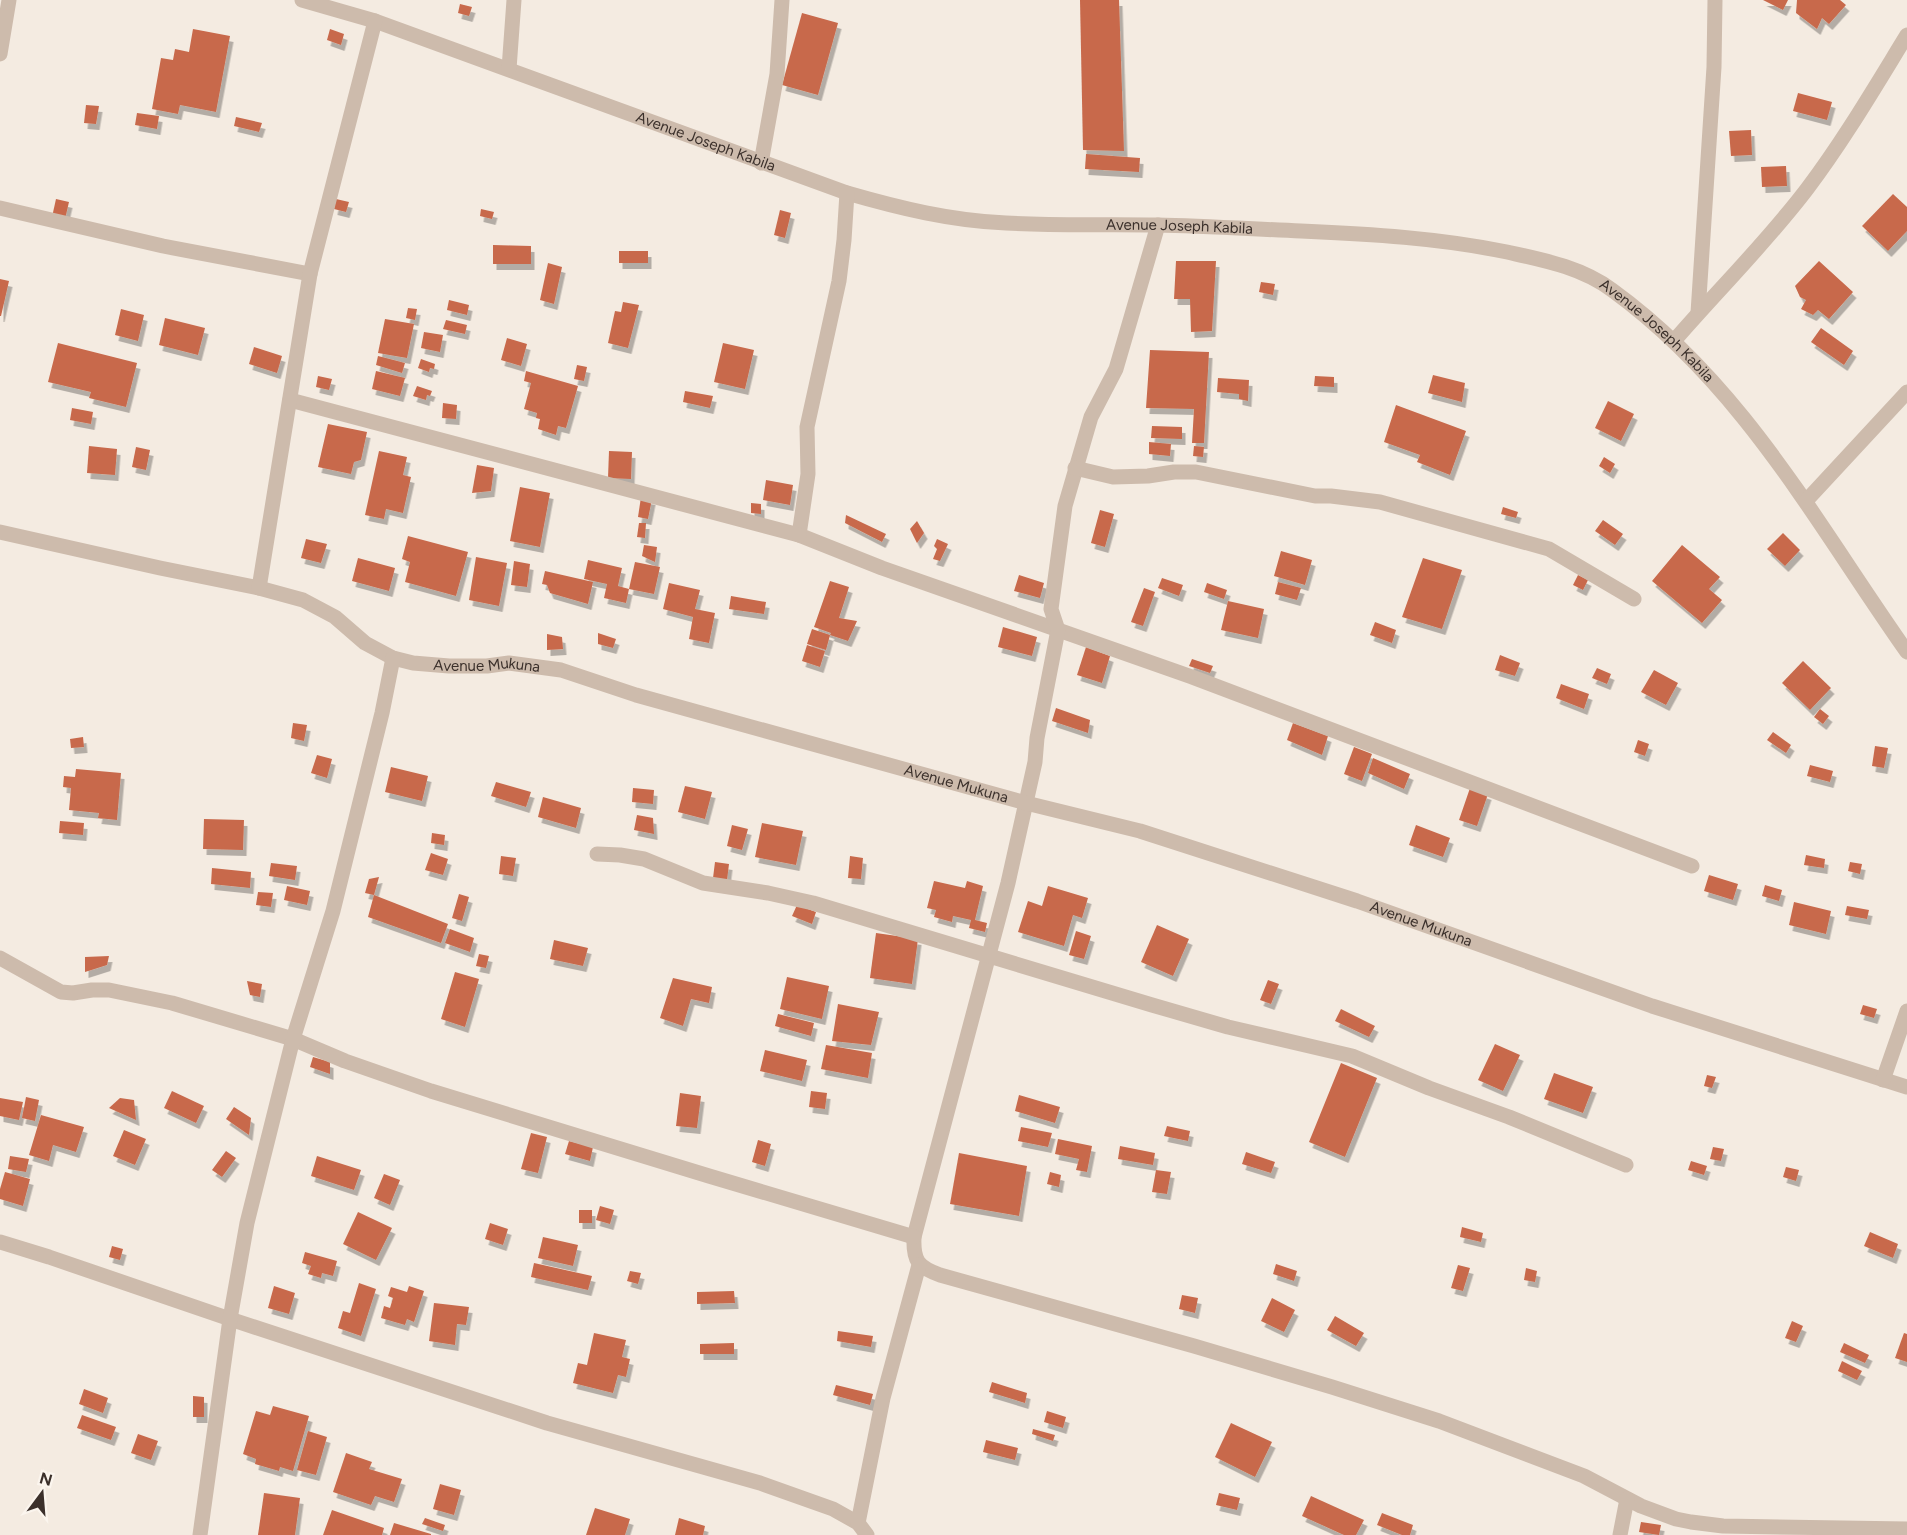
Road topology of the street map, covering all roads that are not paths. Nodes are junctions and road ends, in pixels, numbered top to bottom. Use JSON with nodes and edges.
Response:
{"nodes":[{"id":1,"x":9,"y":0,"type":"edge"},
{"id":2,"x":302,"y":0,"type":"edge"},
{"id":3,"x":514,"y":0,"type":"edge"},
{"id":4,"x":782,"y":0,"type":"edge"},
{"id":5,"x":1715,"y":0,"type":"edge"},
{"id":6,"x":375,"y":21,"type":"junction"},
{"id":7,"x":1907,"y":35,"type":"edge"},
{"id":8,"x":0,"y":54,"type":"edge"},
{"id":9,"x":509,"y":69,"type":"junction"},
{"id":10,"x":761,"y":163,"type":"junction"},
{"id":11,"x":847,"y":193,"type":"junction"},
{"id":12,"x":0,"y":208,"type":"edge"},
{"id":13,"x":1158,"y":225,"type":"junction"},
{"id":14,"x":310,"y":274,"type":"junction"},
{"id":15,"x":1698,"y":314,"type":"junction"},
{"id":16,"x":1674,"y":341,"type":"junction"},
{"id":17,"x":1907,"y":392,"type":"edge"},
{"id":18,"x":290,"y":400,"type":"junction"},
{"id":19,"x":1075,"y":468,"type":"junction"},
{"id":20,"x":1806,"y":501,"type":"junction"},
{"id":21,"x":0,"y":532,"type":"edge"},
{"id":22,"x":799,"y":535,"type":"junction"},
{"id":23,"x":259,"y":588,"type":"junction"},
{"id":24,"x":1634,"y":599,"type":"dead end"},
{"id":25,"x":1058,"y":630,"type":"junction"},
{"id":26,"x":1907,"y":652,"type":"edge"},
{"id":27,"x":393,"y":658,"type":"junction"},
{"id":28,"x":1026,"y":803,"type":"junction"},
{"id":29,"x":597,"y":854,"type":"dead end"},
{"id":30,"x":1692,"y":866,"type":"dead end"},
{"id":31,"x":988,"y":957,"type":"junction"},
{"id":32,"x":0,"y":958,"type":"edge"},
{"id":33,"x":1907,"y":1011,"type":"edge"},
{"id":34,"x":293,"y":1040,"type":"junction"},
{"id":35,"x":1883,"y":1080,"type":"junction"},
{"id":36,"x":1907,"y":1088,"type":"edge"},
{"id":37,"x":1626,"y":1165,"type":"dead end"},
{"id":38,"x":915,"y":1237,"type":"junction"},
{"id":39,"x":0,"y":1242,"type":"edge"},
{"id":40,"x":919,"y":1265,"type":"junction"},
{"id":41,"x":230,"y":1319,"type":"junction"},
{"id":42,"x":1627,"y":1499,"type":"junction"},
{"id":43,"x":862,"y":1529,"type":"edge"},
{"id":44,"x":1907,"y":1529,"type":"edge"},
{"id":45,"x":200,"y":1535,"type":"edge"},
{"id":46,"x":1620,"y":1535,"type":"edge"}],
"edges":[{"from":1,"to":8,"type":"street"},
{"from":2,"to":6,"type":"street","name":"Avenue Joseph Kabila"},
{"from":3,"to":9,"type":"street"},
{"from":4,"to":10,"type":"street"},
{"from":5,"to":15,"type":"street"},
{"from":6,"to":9,"type":"street","name":"Avenue Joseph Kabila"},
{"from":6,"to":14,"type":"street"},
{"from":7,"to":15,"type":"street"},
{"from":9,"to":10,"type":"street","name":"Avenue Joseph Kabila"},
{"from":10,"to":11,"type":"street","name":"Avenue Joseph Kabila"},
{"from":11,"to":13,"type":"street","name":"Avenue Joseph Kabila"},
{"from":11,"to":22,"type":"street"},
{"from":12,"to":14,"type":"street"},
{"from":13,"to":16,"type":"street","name":"Avenue Joseph Kabila"},
{"from":13,"to":19,"type":"street"},
{"from":14,"to":18,"type":"street"},
{"from":15,"to":16,"type":"street"},
{"from":16,"to":20,"type":"street","name":"Avenue Joseph Kabila"},
{"from":17,"to":20,"type":"street"},
{"from":18,"to":22,"type":"street"},
{"from":18,"to":23,"type":"street"},
{"from":19,"to":24,"type":"street"},
{"from":19,"to":25,"type":"street"},
{"from":20,"to":26,"type":"street","name":"Avenue Joseph Kabila"},
{"from":21,"to":23,"type":"street","name":"Avenue Mukuna"},
{"from":22,"to":25,"type":"street"},
{"from":23,"to":27,"type":"street","name":"Avenue Mukuna"},
{"from":25,"to":28,"type":"street"},
{"from":25,"to":30,"type":"street"},
{"from":27,"to":28,"type":"street","name":"Avenue Mukuna"},
{"from":27,"to":34,"type":"street"},
{"from":28,"to":31,"type":"street"},
{"from":28,"to":35,"type":"street","name":"Avenue Mukuna"},
{"from":29,"to":31,"type":"street"},
{"from":31,"to":37,"type":"street"},
{"from":31,"to":38,"type":"street"},
{"from":32,"to":34,"type":"street"},
{"from":33,"to":35,"type":"street"},
{"from":34,"to":38,"type":"street"},
{"from":34,"to":41,"type":"street"},
{"from":35,"to":36,"type":"street","name":"Avenue Mukuna"},
{"from":38,"to":40,"type":"street"},
{"from":39,"to":41,"type":"street"},
{"from":40,"to":42,"type":"street"},
{"from":40,"to":43,"type":"street"},
{"from":41,"to":43,"type":"street"},
{"from":41,"to":45,"type":"street"},
{"from":42,"to":44,"type":"street"},
{"from":42,"to":46,"type":"street"}]}
